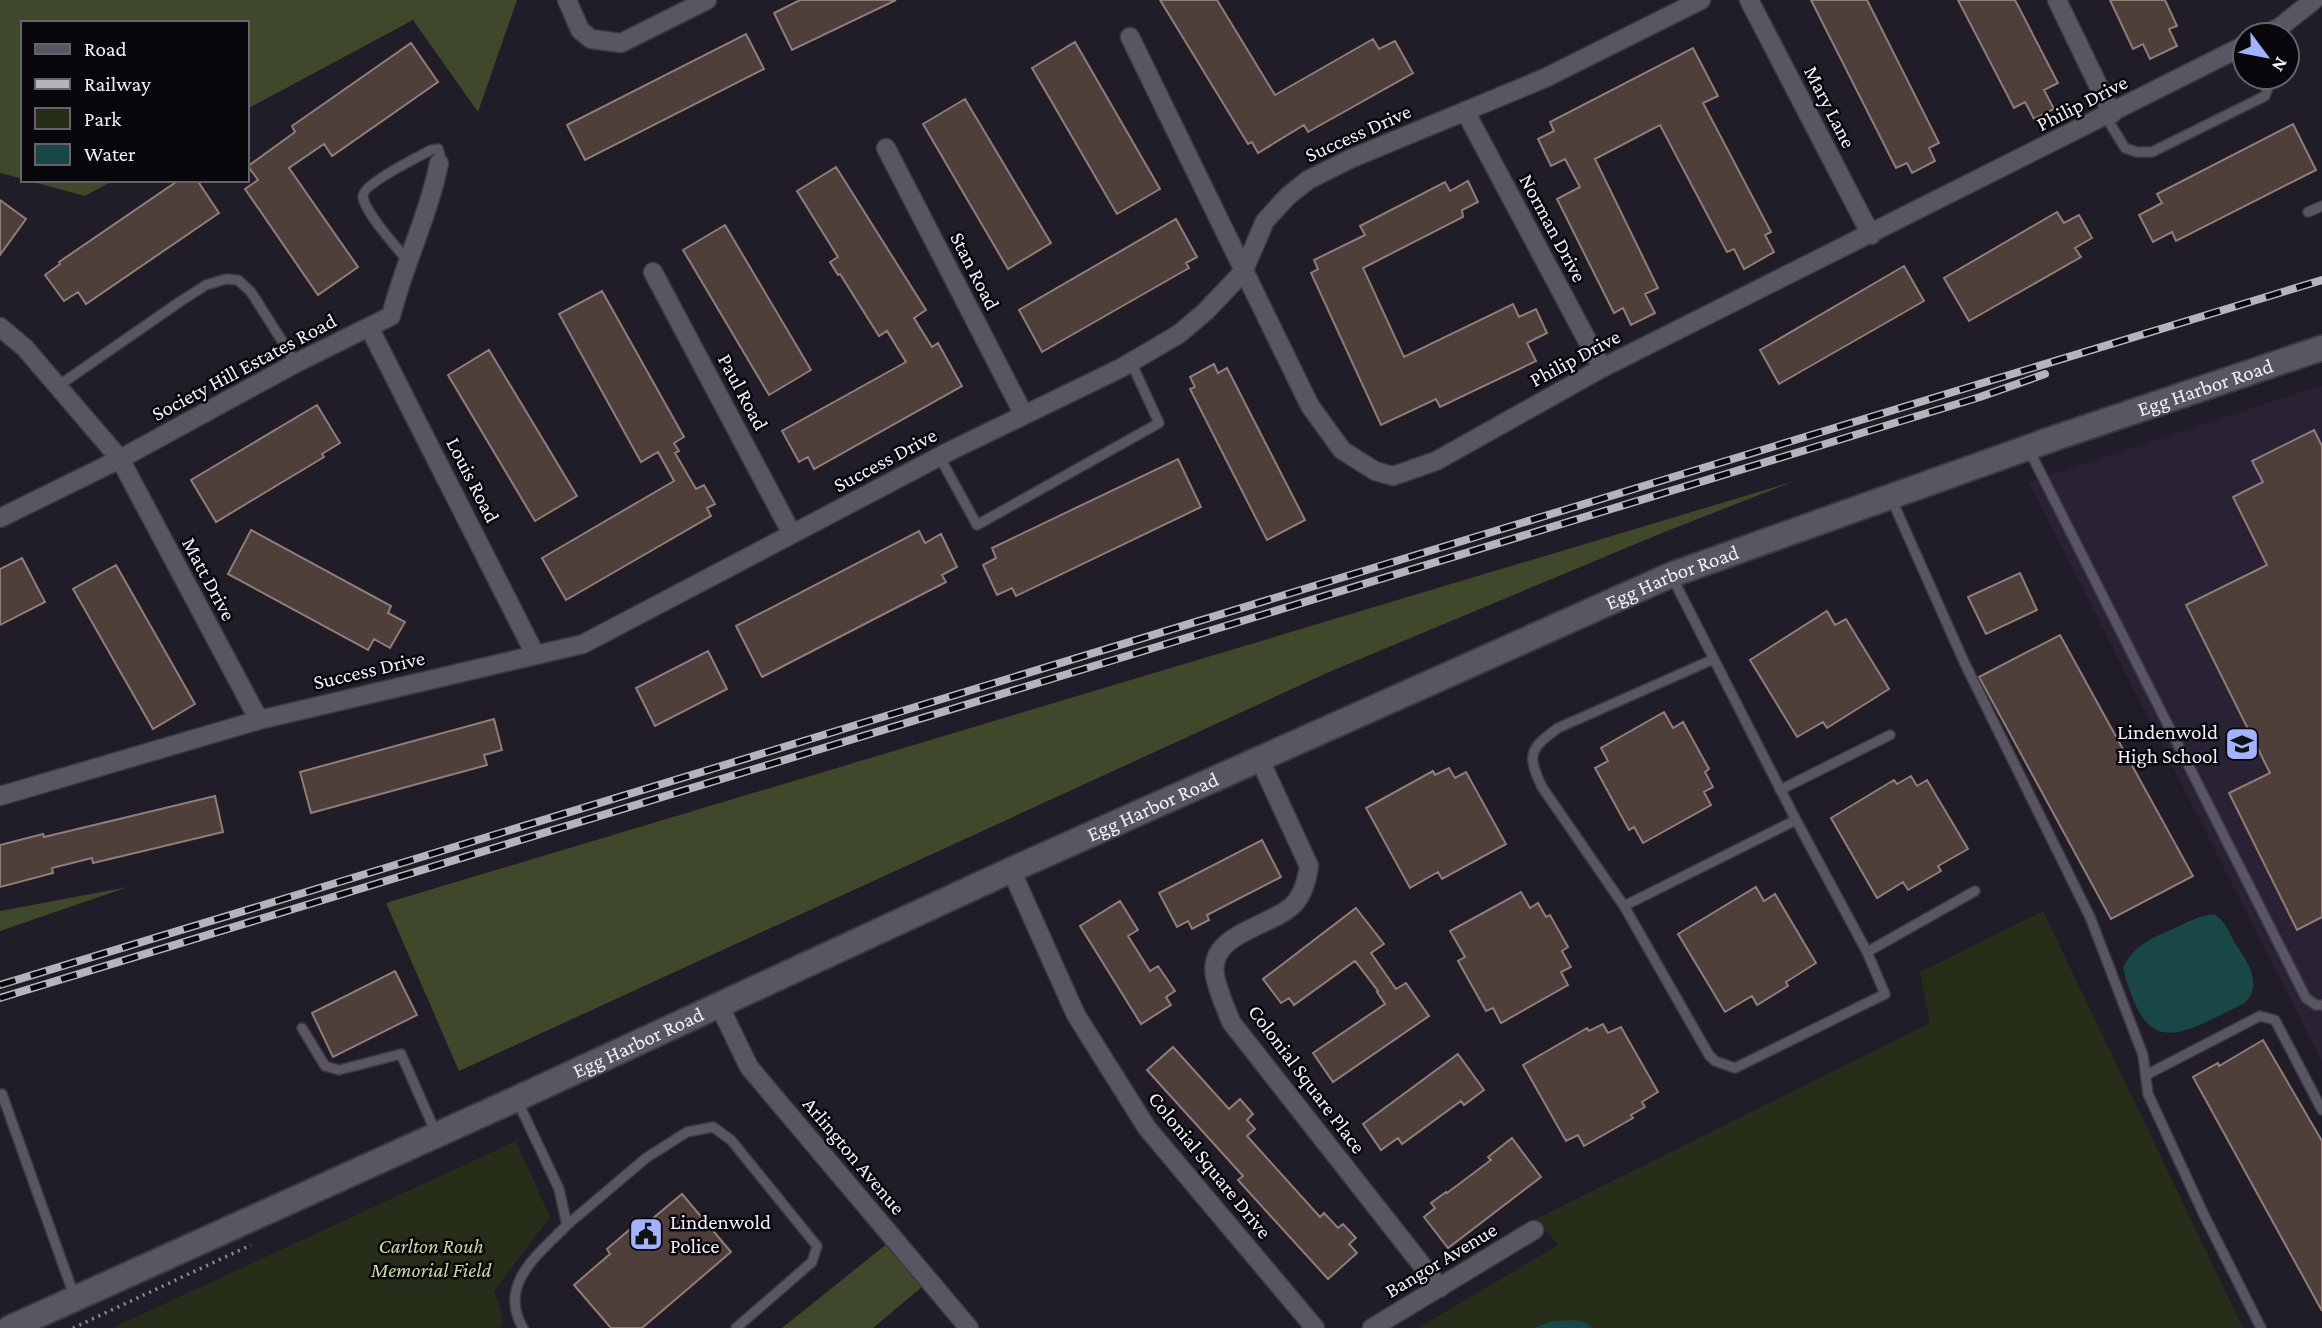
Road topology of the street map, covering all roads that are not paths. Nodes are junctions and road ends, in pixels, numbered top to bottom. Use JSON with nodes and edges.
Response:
{"nodes":[{"id":1,"x":567,"y":0,"type":"edge"},
{"id":2,"x":707,"y":0,"type":"edge"},
{"id":3,"x":1701,"y":0,"type":"edge"},
{"id":4,"x":1749,"y":0,"type":"edge"},
{"id":5,"x":2056,"y":0,"type":"edge"},
{"id":6,"x":2314,"y":0,"type":"edge"},
{"id":7,"x":2288,"y":21,"type":"edge"},
{"id":8,"x":1130,"y":37,"type":"dead end"},
{"id":9,"x":2231,"y":53,"type":"edge"},
{"id":10,"x":2266,"y":91,"type":"edge"},
{"id":11,"x":1465,"y":111,"type":"junction"},
{"id":12,"x":2109,"y":115,"type":"junction"},
{"id":13,"x":886,"y":148,"type":"dead end"},
{"id":14,"x":439,"y":163,"type":"joint"},
{"id":15,"x":2322,"y":206,"type":"edge"},
{"id":16,"x":2308,"y":212,"type":"dead end"},
{"id":17,"x":1871,"y":234,"type":"junction"},
{"id":18,"x":407,"y":260,"type":"junction"},
{"id":19,"x":653,"y":272,"type":"dead end"},
{"id":20,"x":1243,"y":272,"type":"junction"},
{"id":21,"x":0,"y":327,"type":"edge"},
{"id":22,"x":369,"y":327,"type":"junction"},
{"id":23,"x":2322,"y":348,"type":"edge"},
{"id":24,"x":1131,"y":362,"type":"junction"},
{"id":25,"x":296,"y":363,"type":"junction"},
{"id":26,"x":1602,"y":368,"type":"junction"},
{"id":27,"x":58,"y":386,"type":"junction"},
{"id":28,"x":1024,"y":415,"type":"junction"},
{"id":29,"x":2027,"y":447,"type":"junction"},
{"id":30,"x":939,"y":457,"type":"junction"},
{"id":31,"x":120,"y":459,"type":"junction"},
{"id":32,"x":1891,"y":496,"type":"junction"},
{"id":33,"x":0,"y":518,"type":"edge"},
{"id":34,"x":792,"y":534,"type":"junction"},
{"id":35,"x":1671,"y":575,"type":"junction"},
{"id":36,"x":535,"y":654,"type":"junction"},
{"id":37,"x":1714,"y":659,"type":"junction"},
{"id":38,"x":259,"y":720,"type":"junction"},
{"id":39,"x":1890,"y":735,"type":"dead end"},
{"id":40,"x":1259,"y":758,"type":"junction"},
{"id":41,"x":1780,"y":790,"type":"junction"},
{"id":42,"x":0,"y":796,"type":"edge"},
{"id":43,"x":1796,"y":820,"type":"junction"},
{"id":44,"x":1011,"y":870,"type":"junction"},
{"id":45,"x":1975,"y":891,"type":"dead end"},
{"id":46,"x":1624,"y":906,"type":"junction"},
{"id":47,"x":1867,"y":952,"type":"junction"},
{"id":48,"x":719,"y":1005,"type":"junction"},
{"id":49,"x":2322,"y":1005,"type":"edge"},
{"id":50,"x":302,"y":1028,"type":"dead end"},
{"id":51,"x":2146,"y":1075,"type":"junction"},
{"id":52,"x":2,"y":1094,"type":"dead end"},
{"id":53,"x":516,"y":1099,"type":"junction"},
{"id":54,"x":2322,"y":1110,"type":"edge"},
{"id":55,"x":437,"y":1135,"type":"junction"},
{"id":56,"x":567,"y":1225,"type":"junction"},
{"id":57,"x":1535,"y":1230,"type":"dead end"},
{"id":58,"x":1440,"y":1288,"type":"junction"},
{"id":59,"x":76,"y":1299,"type":"junction"},
{"id":60,"x":10,"y":1328,"type":"edge"},
{"id":61,"x":523,"y":1328,"type":"edge"},
{"id":62,"x":736,"y":1328,"type":"edge"},
{"id":63,"x":969,"y":1328,"type":"edge"},
{"id":64,"x":1315,"y":1328,"type":"edge"},
{"id":65,"x":1371,"y":1328,"type":"edge"},
{"id":66,"x":2261,"y":1328,"type":"edge"}],
"edges":[{"from":1,"to":2,"type":"street"},
{"from":3,"to":11,"type":"street","name":"Success Drive"},
{"from":4,"to":17,"type":"street","name":"Mary Lane"},
{"from":5,"to":12,"type":"street"},
{"from":6,"to":7,"type":"street"},
{"from":8,"to":20,"type":"street","name":"Philip Drive"},
{"from":9,"to":12,"type":"street","name":"Philip Drive"},
{"from":10,"to":12,"type":"lane"},
{"from":11,"to":20,"type":"street","name":"Success Drive"},
{"from":11,"to":26,"type":"street","name":"Norman Drive"},
{"from":12,"to":17,"type":"street","name":"Philip Drive"},
{"from":13,"to":28,"type":"street","name":"Stan Road"},
{"from":14,"to":18,"type":"street"},
{"from":14,"to":18,"type":"lane"},
{"from":15,"to":16,"type":"lane"},
{"from":17,"to":26,"type":"street","name":"Philip Drive"},
{"from":18,"to":22,"type":"street","name":"Society Hill Estates Road"},
{"from":19,"to":34,"type":"street","name":"Paul Road"},
{"from":20,"to":24,"type":"street","name":"Success Drive"},
{"from":20,"to":26,"type":"street","name":"Philip Drive"},
{"from":21,"to":27,"type":"street"},
{"from":22,"to":25,"type":"street","name":"Society Hill Estates Road"},
{"from":22,"to":36,"type":"street","name":"Louis Road"},
{"from":23,"to":29,"type":"street","name":"Egg Harbor Road"},
{"from":24,"to":28,"type":"street","name":"Success Drive"},
{"from":24,"to":30,"type":"lane"},
{"from":25,"to":27,"type":"lane"},
{"from":25,"to":31,"type":"street","name":"Society Hill Estates Road"},
{"from":27,"to":31,"type":"street"},
{"from":28,"to":30,"type":"street","name":"Success Drive"},
{"from":29,"to":32,"type":"street","name":"Egg Harbor Road"},
{"from":29,"to":49,"type":"lane"},
{"from":30,"to":34,"type":"street","name":"Success Drive"},
{"from":31,"to":33,"type":"street","name":"Society Hill Estates Road"},
{"from":31,"to":38,"type":"street","name":"Matt Drive"},
{"from":32,"to":35,"type":"street","name":"Egg Harbor Road"},
{"from":32,"to":51,"type":"lane"},
{"from":34,"to":36,"type":"street","name":"Success Drive"},
{"from":35,"to":37,"type":"lane"},
{"from":35,"to":40,"type":"street","name":"Egg Harbor Road"},
{"from":36,"to":38,"type":"street","name":"Success Drive"},
{"from":37,"to":41,"type":"lane"},
{"from":37,"to":46,"type":"lane"},
{"from":38,"to":42,"type":"street","name":"Success Drive"},
{"from":39,"to":41,"type":"lane"},
{"from":40,"to":44,"type":"street","name":"Egg Harbor Road"},
{"from":40,"to":58,"type":"street","name":"Colonial Square Place"},
{"from":41,"to":43,"type":"lane"},
{"from":43,"to":46,"type":"lane"},
{"from":43,"to":47,"type":"lane"},
{"from":44,"to":48,"type":"street","name":"Egg Harbor Road"},
{"from":44,"to":64,"type":"street","name":"Colonial Square Drive"},
{"from":45,"to":47,"type":"lane"},
{"from":46,"to":47,"type":"lane"},
{"from":48,"to":53,"type":"street","name":"Egg Harbor Road"},
{"from":48,"to":63,"type":"street","name":"Arlington Avenue"},
{"from":50,"to":55,"type":"lane"},
{"from":51,"to":54,"type":"lane"},
{"from":51,"to":66,"type":"lane"},
{"from":52,"to":59,"type":"lane"},
{"from":53,"to":55,"type":"street","name":"Egg Harbor Road"},
{"from":53,"to":56,"type":"lane"},
{"from":55,"to":59,"type":"street","name":"Egg Harbor Road"},
{"from":56,"to":61,"type":"lane"},
{"from":56,"to":62,"type":"lane"},
{"from":57,"to":58,"type":"street","name":"Bangor Avenue"},
{"from":58,"to":65,"type":"street","name":"Bangor Avenue"},
{"from":59,"to":60,"type":"street","name":"Egg Harbor Road"}]}
